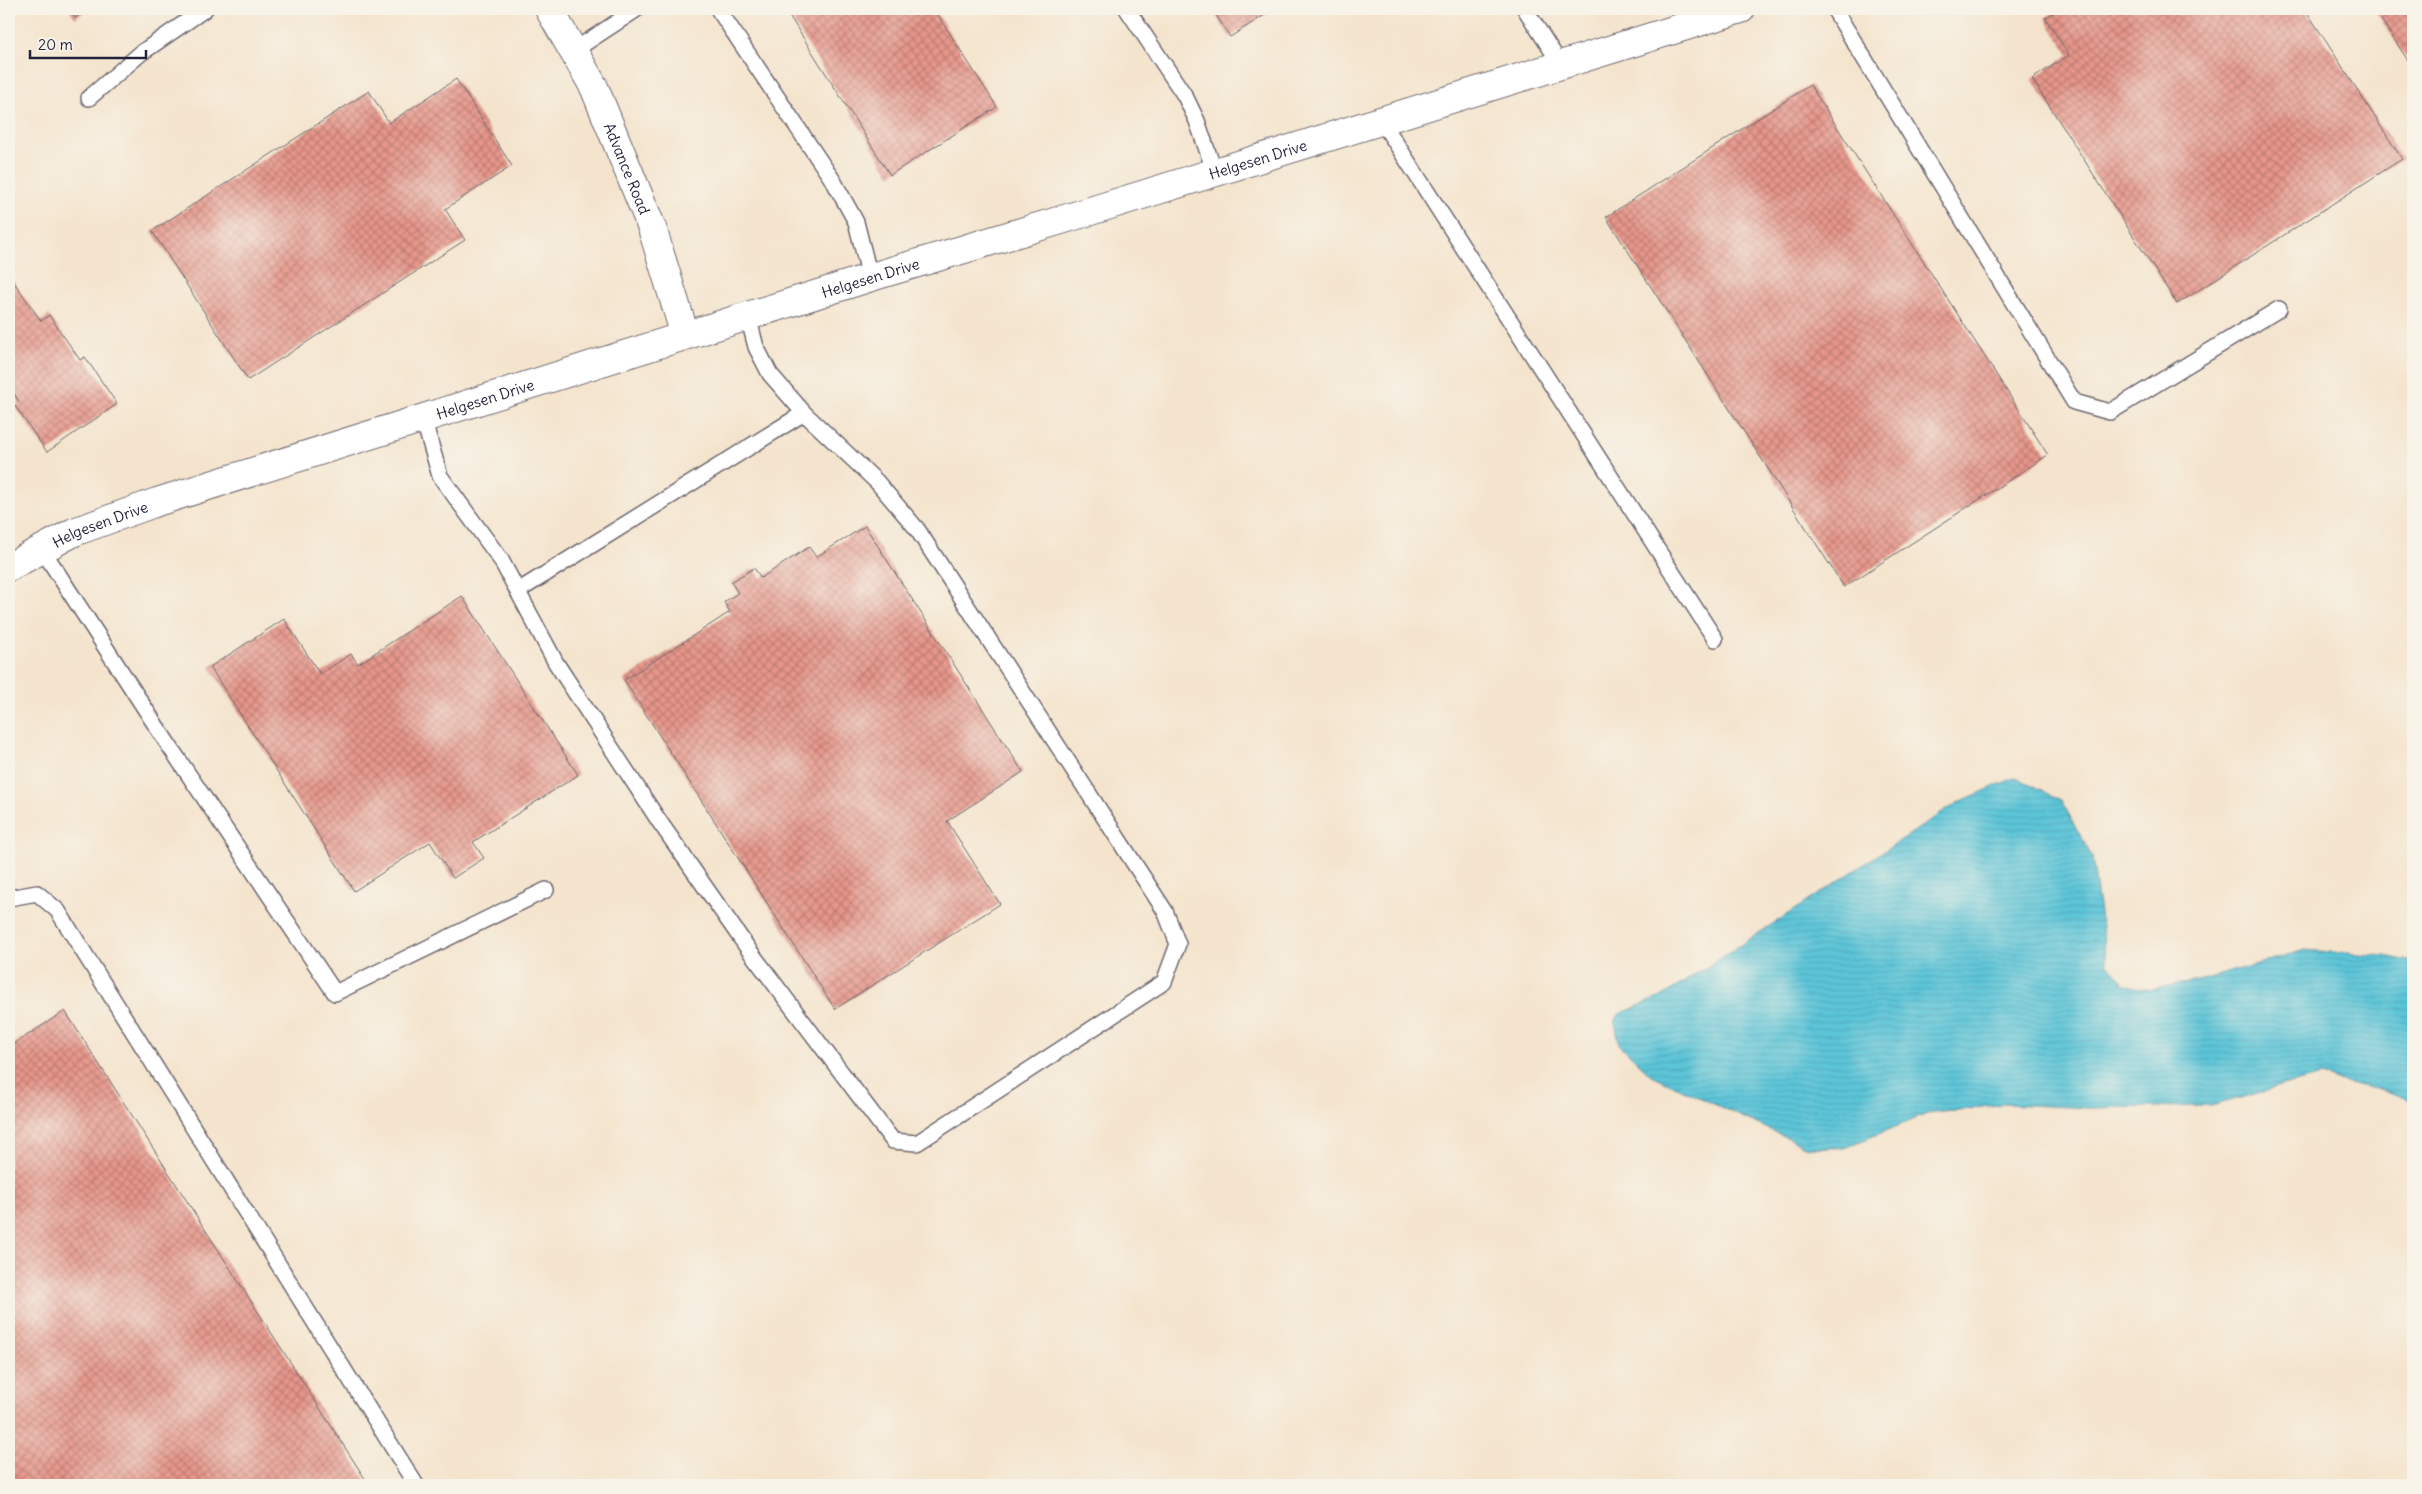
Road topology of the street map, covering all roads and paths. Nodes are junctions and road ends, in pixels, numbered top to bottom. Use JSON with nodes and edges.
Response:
{"nodes":[{"id":1,"x":205,"y":9,"type":"edge"},
{"id":2,"x":549,"y":9,"type":"edge"},
{"id":3,"x":636,"y":9,"type":"edge"},
{"id":4,"x":718,"y":9,"type":"edge"},
{"id":5,"x":1127,"y":9,"type":"edge"},
{"id":6,"x":1525,"y":9,"type":"edge"},
{"id":7,"x":1741,"y":9,"type":"edge"},
{"id":8,"x":1834,"y":9,"type":"edge"},
{"id":9,"x":574,"y":50,"type":"junction"},
{"id":10,"x":1561,"y":64,"type":"junction"},
{"id":11,"x":88,"y":98,"type":"dead end"},
{"id":12,"x":1382,"y":120,"type":"junction"},
{"id":13,"x":1215,"y":173,"type":"junction"},
{"id":14,"x":870,"y":277,"type":"junction"},
{"id":15,"x":2279,"y":309,"type":"dead end"},
{"id":16,"x":748,"y":316,"type":"junction"},
{"id":17,"x":684,"y":335,"type":"junction"},
{"id":18,"x":804,"y":414,"type":"junction"},
{"id":19,"x":424,"y":418,"type":"junction"},
{"id":20,"x":42,"y":548,"type":"junction"},
{"id":21,"x":9,"y":567,"type":"edge"},
{"id":22,"x":518,"y":592,"type":"junction"},
{"id":23,"x":1715,"y":639,"type":"dead end"},
{"id":24,"x":546,"y":890,"type":"dead end"},
{"id":25,"x":9,"y":898,"type":"edge"},
{"id":26,"x":416,"y":1485,"type":"edge"}],
"edges":[{"from":1,"to":11,"type":"lane"},
{"from":2,"to":9,"type":"street","name":"Advance Road"},
{"from":3,"to":9,"type":"lane"},
{"from":4,"to":14,"type":"lane"},
{"from":5,"to":13,"type":"lane"},
{"from":6,"to":10,"type":"lane"},
{"from":7,"to":10,"type":"street","name":"Helgesen Drive"},
{"from":8,"to":15,"type":"lane"},
{"from":9,"to":17,"type":"street","name":"Advance Road"},
{"from":10,"to":12,"type":"street","name":"Helgesen Drive"},
{"from":12,"to":13,"type":"street","name":"Helgesen Drive"},
{"from":12,"to":23,"type":"lane"},
{"from":13,"to":14,"type":"street","name":"Helgesen Drive"},
{"from":14,"to":16,"type":"street","name":"Helgesen Drive"},
{"from":16,"to":17,"type":"street","name":"Helgesen Drive"},
{"from":16,"to":18,"type":"lane"},
{"from":17,"to":19,"type":"street","name":"Helgesen Drive"},
{"from":18,"to":22,"type":"lane"},
{"from":18,"to":22,"type":"lane"},
{"from":19,"to":20,"type":"street","name":"Helgesen Drive"},
{"from":19,"to":22,"type":"lane"},
{"from":20,"to":21,"type":"street","name":"Helgesen Drive"},
{"from":20,"to":24,"type":"lane"},
{"from":25,"to":26,"type":"lane"}]}
